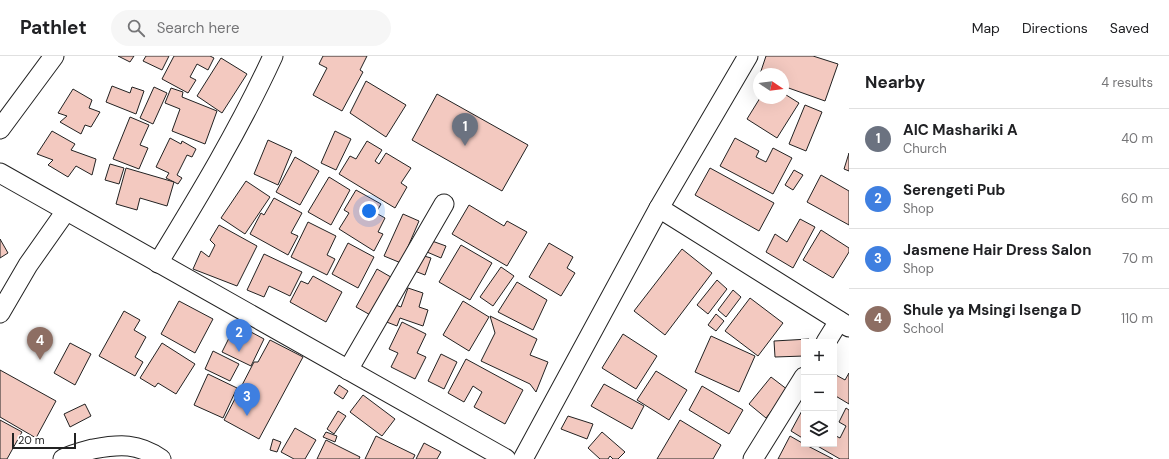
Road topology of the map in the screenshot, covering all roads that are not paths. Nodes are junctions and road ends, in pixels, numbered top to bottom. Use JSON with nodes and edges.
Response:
{"nodes":[{"id":1,"x":54,"y":56,"type":"edge"},
{"id":2,"x":273,"y":56,"type":"edge"},
{"id":3,"x":748,"y":56,"type":"edge"},
{"id":4,"x":0,"y":129,"type":"edge"},
{"id":5,"x":0,"y":173,"type":"edge"},
{"id":6,"x":444,"y":204,"type":"dead end"},
{"id":7,"x":659,"y":208,"type":"junction"},
{"id":8,"x":66,"y":211,"type":"junction"},
{"id":9,"x":158,"y":264,"type":"junction"},
{"id":10,"x":0,"y":313,"type":"edge"},
{"id":11,"x":844,"y":324,"type":"edge"},
{"id":12,"x":829,"y":339,"type":"edge"},
{"id":13,"x":348,"y":370,"type":"junction"},
{"id":14,"x":801,"y":382,"type":"edge"},
{"id":15,"x":63,"y":459,"type":"edge"},
{"id":16,"x":161,"y":459,"type":"edge"},
{"id":17,"x":506,"y":459,"type":"edge"},
{"id":18,"x":523,"y":459,"type":"edge"},
{"id":19,"x":753,"y":459,"type":"edge"}],
"edges":[{"from":1,"to":4,"type":"street"},
{"from":2,"to":9,"type":"street"},
{"from":3,"to":7,"type":"street"},
{"from":5,"to":8,"type":"street"},
{"from":6,"to":13,"type":"street"},
{"from":7,"to":11,"type":"street"},
{"from":7,"to":18,"type":"street"},
{"from":8,"to":9,"type":"street"},
{"from":8,"to":10,"type":"street"},
{"from":9,"to":13,"type":"street"},
{"from":11,"to":12,"type":"street"},
{"from":13,"to":17,"type":"street"},
{"from":14,"to":19,"type":"street"},
{"from":15,"to":16,"type":"street"}]}
